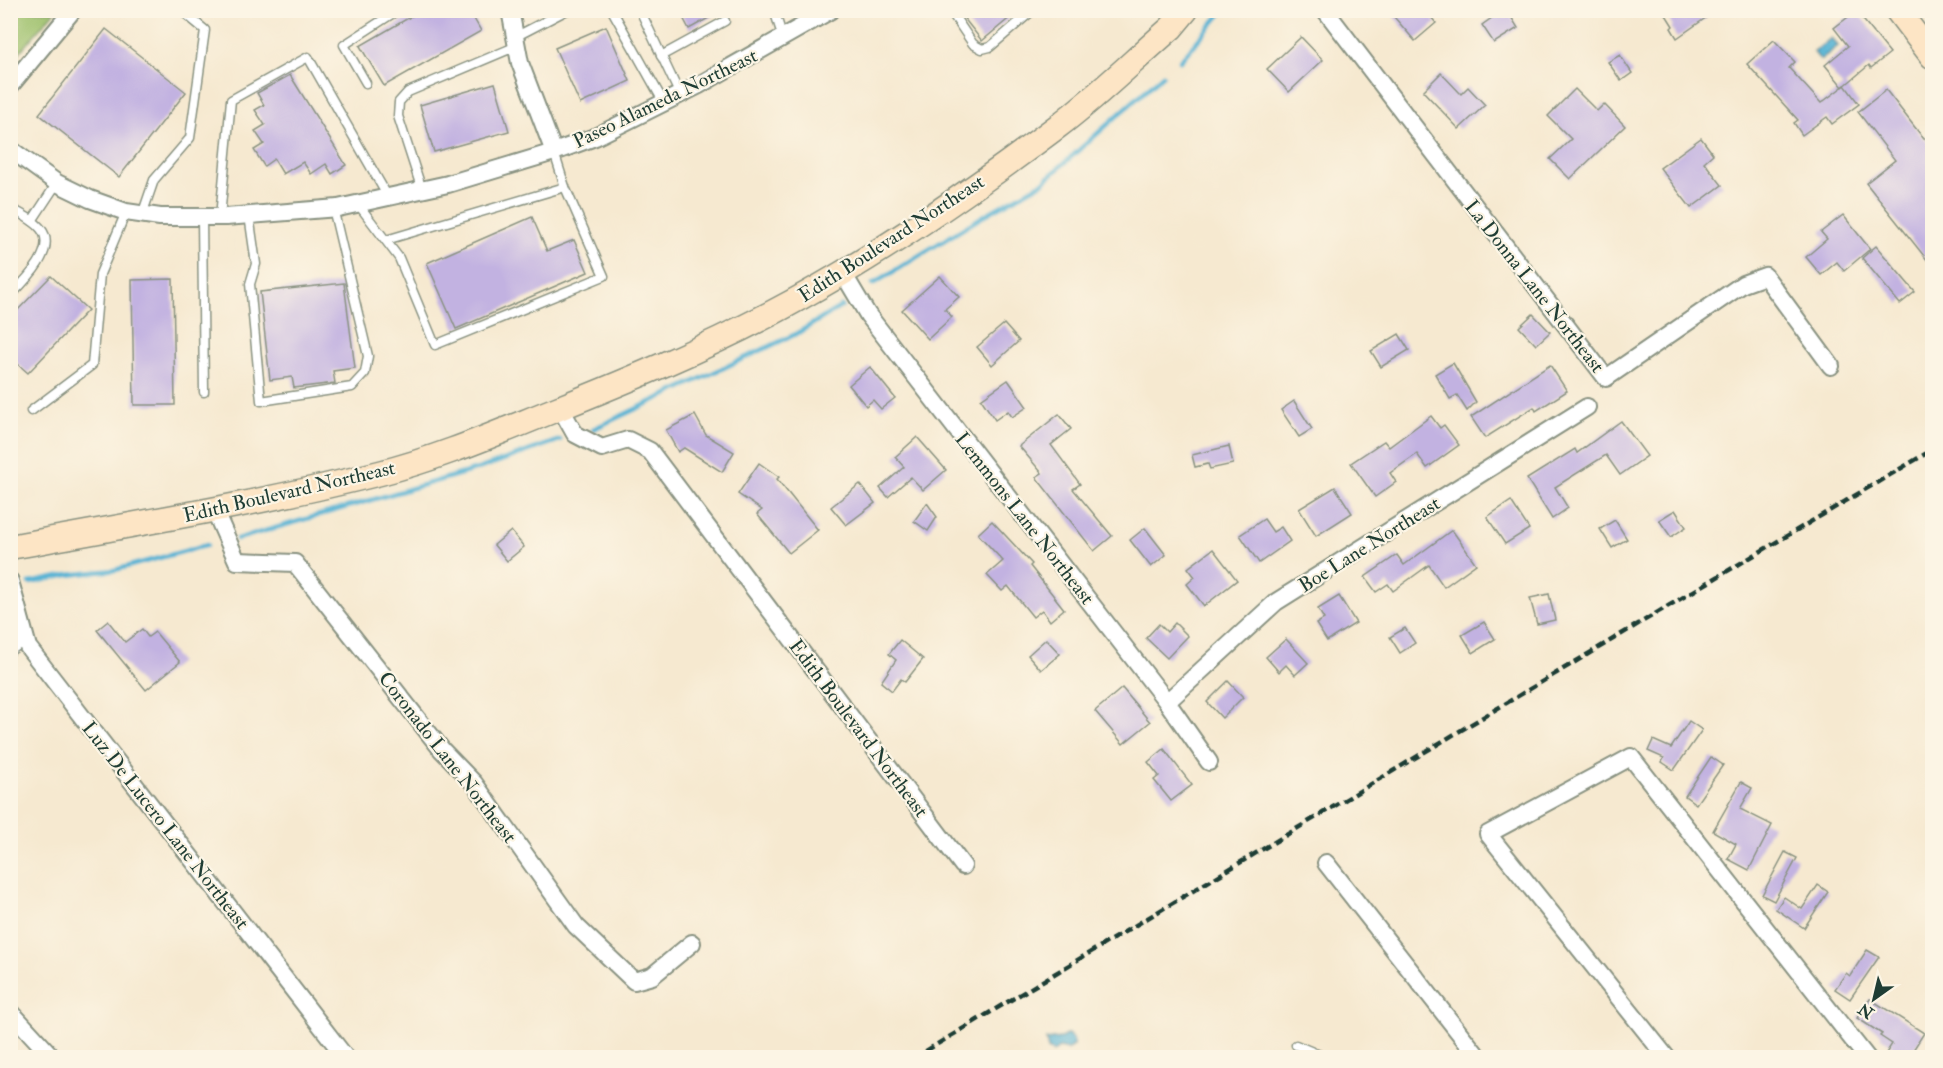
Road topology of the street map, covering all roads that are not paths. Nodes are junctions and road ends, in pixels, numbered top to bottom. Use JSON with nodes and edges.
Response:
{"nodes":[{"id":1,"x":73,"y":10,"type":"edge"},
{"id":2,"x":181,"y":10,"type":"edge"},
{"id":3,"x":398,"y":10,"type":"edge"},
{"id":4,"x":510,"y":10,"type":"edge"},
{"id":5,"x":567,"y":10,"type":"edge"},
{"id":6,"x":612,"y":10,"type":"edge"},
{"id":7,"x":640,"y":10,"type":"edge"},
{"id":8,"x":774,"y":10,"type":"edge"},
{"id":9,"x":831,"y":10,"type":"edge"},
{"id":10,"x":950,"y":10,"type":"edge"},
{"id":11,"x":1033,"y":10,"type":"edge"},
{"id":12,"x":1186,"y":10,"type":"edge"},
{"id":13,"x":1325,"y":10,"type":"edge"},
{"id":14,"x":1897,"y":10,"type":"edge"},
{"id":15,"x":725,"y":21,"type":"dead end"},
{"id":16,"x":783,"y":38,"type":"junction"},
{"id":17,"x":516,"y":42,"type":"junction"},
{"id":18,"x":661,"y":56,"type":"junction"},
{"id":19,"x":1932,"y":56,"type":"edge"},
{"id":20,"x":366,"y":82,"type":"dead end"},
{"id":21,"x":10,"y":86,"type":"edge"},
{"id":22,"x":680,"y":95,"type":"junction"},
{"id":23,"x":664,"y":103,"type":"junction"},
{"id":24,"x":10,"y":149,"type":"edge"},
{"id":25,"x":554,"y":152,"type":"junction"},
{"id":26,"x":57,"y":183,"type":"junction"},
{"id":27,"x":565,"y":187,"type":"junction"},
{"id":28,"x":422,"y":190,"type":"junction"},
{"id":29,"x":388,"y":197,"type":"junction"},
{"id":30,"x":358,"y":203,"type":"junction"},
{"id":31,"x":10,"y":208,"type":"edge"},
{"id":32,"x":333,"y":208,"type":"junction"},
{"id":33,"x":134,"y":214,"type":"junction"},
{"id":34,"x":249,"y":215,"type":"junction"},
{"id":35,"x":202,"y":217,"type":"junction"},
{"id":36,"x":220,"y":217,"type":"junction"},
{"id":37,"x":32,"y":221,"type":"junction"},
{"id":38,"x":386,"y":240,"type":"junction"},
{"id":39,"x":843,"y":273,"type":"junction"},
{"id":40,"x":10,"y":296,"type":"edge"},
{"id":41,"x":1831,"y":366,"type":"dead end"},
{"id":42,"x":204,"y":392,"type":"dead end"},
{"id":43,"x":560,"y":407,"type":"junction"},
{"id":44,"x":1587,"y":407,"type":"dead end"},
{"id":45,"x":31,"y":411,"type":"dead end"},
{"id":46,"x":214,"y":509,"type":"junction"},
{"id":47,"x":10,"y":547,"type":"edge"},
{"id":48,"x":10,"y":581,"type":"edge"},
{"id":49,"x":26,"y":640,"type":"junction"},
{"id":50,"x":10,"y":651,"type":"edge"},
{"id":51,"x":1167,"y":702,"type":"junction"},
{"id":52,"x":1209,"y":762,"type":"dead end"},
{"id":53,"x":1326,"y":863,"type":"dead end"},
{"id":54,"x":963,"y":866,"type":"dead end"},
{"id":55,"x":692,"y":942,"type":"dead end"},
{"id":56,"x":10,"y":1011,"type":"edge"},
{"id":57,"x":1296,"y":1045,"type":"dead end"},
{"id":58,"x":53,"y":1058,"type":"edge"},
{"id":59,"x":346,"y":1058,"type":"edge"},
{"id":60,"x":1327,"y":1058,"type":"edge"},
{"id":61,"x":1479,"y":1058,"type":"edge"},
{"id":62,"x":1667,"y":1058,"type":"edge"},
{"id":63,"x":1867,"y":1058,"type":"edge"}],
"edges":[{"from":1,"to":21,"type":"street"},
{"from":2,"to":33,"type":"lane"},
{"from":3,"to":20,"type":"lane"},
{"from":4,"to":17,"type":"street"},
{"from":5,"to":17,"type":"lane"},
{"from":6,"to":23,"type":"lane"},
{"from":7,"to":18,"type":"lane"},
{"from":8,"to":16,"type":"lane"},
{"from":9,"to":16,"type":"street","name":"Paseo Alameda Northeast"},
{"from":10,"to":11,"type":"lane"},
{"from":12,"to":39,"type":"street","name":"Edith Boulevard Northeast"},
{"from":13,"to":41,"type":"street","name":"La Donna Lane Northeast"},
{"from":14,"to":19,"type":"street"},
{"from":15,"to":18,"type":"lane"},
{"from":16,"to":22,"type":"street","name":"Paseo Alameda Northeast"},
{"from":17,"to":25,"type":"street"},
{"from":17,"to":28,"type":"lane"},
{"from":18,"to":22,"type":"lane"},
{"from":22,"to":23,"type":"street","name":"Paseo Alameda Northeast"},
{"from":23,"to":25,"type":"street","name":"Paseo Alameda Northeast"},
{"from":24,"to":26,"type":"street","name":"Paseo Alameda Northeast"},
{"from":25,"to":27,"type":"lane"},
{"from":25,"to":28,"type":"street","name":"Paseo Alameda Northeast"},
{"from":26,"to":33,"type":"street","name":"Paseo Alameda Northeast"},
{"from":26,"to":37,"type":"lane"},
{"from":27,"to":38,"type":"lane"},
{"from":27,"to":38,"type":"lane"},
{"from":28,"to":29,"type":"street","name":"Paseo Alameda Northeast"},
{"from":29,"to":30,"type":"street","name":"Paseo Alameda Northeast"},
{"from":29,"to":36,"type":"lane"},
{"from":30,"to":32,"type":"street","name":"Paseo Alameda Northeast"},
{"from":30,"to":38,"type":"lane"},
{"from":31,"to":37,"type":"lane"},
{"from":32,"to":34,"type":"street","name":"Paseo Alameda Northeast"},
{"from":32,"to":34,"type":"lane"},
{"from":33,"to":35,"type":"street","name":"Paseo Alameda Northeast"},
{"from":33,"to":45,"type":"lane"},
{"from":34,"to":36,"type":"street","name":"Paseo Alameda Northeast"},
{"from":35,"to":36,"type":"street","name":"Paseo Alameda Northeast"},
{"from":35,"to":42,"type":"lane"},
{"from":37,"to":40,"type":"lane"},
{"from":39,"to":43,"type":"street","name":"Edith Boulevard Northeast"},
{"from":39,"to":51,"type":"street","name":"Lemmons Lane Northeast"},
{"from":43,"to":46,"type":"street","name":"Edith Boulevard Northeast"},
{"from":43,"to":54,"type":"street","name":"Edith Boulevard Northeast"},
{"from":44,"to":51,"type":"street","name":"Boe Lane Northeast"},
{"from":46,"to":47,"type":"street","name":"Edith Boulevard Northeast"},
{"from":46,"to":55,"type":"street","name":"Coronado Lane Northeast"},
{"from":48,"to":49,"type":"street","name":"Luz De Lucero Lane Northeast"},
{"from":49,"to":50,"type":"lane"},
{"from":49,"to":59,"type":"street","name":"Luz De Lucero Lane Northeast"},
{"from":51,"to":52,"type":"street","name":"Lemmons Lane Northeast"},
{"from":53,"to":61,"type":"street"},
{"from":56,"to":58,"type":"street"},
{"from":57,"to":60,"type":"lane"},
{"from":62,"to":63,"type":"street"}]}
